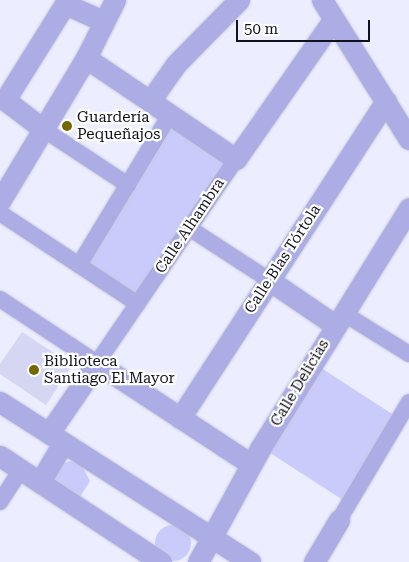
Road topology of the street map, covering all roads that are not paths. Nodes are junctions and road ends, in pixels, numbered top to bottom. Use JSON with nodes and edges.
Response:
{"nodes":[{"id":1,"x":115,"y":0,"type":"edge"},
{"id":2,"x":125,"y":0,"type":"edge"},
{"id":3,"x":239,"y":0,"type":"edge"},
{"id":4,"x":322,"y":0,"type":"edge"},
{"id":5,"x":65,"y":2,"type":"edge"},
{"id":6,"x":332,"y":20,"type":"junction"},
{"id":7,"x":103,"y":21,"type":"junction"},
{"id":8,"x":86,"y":58,"type":"junction"},
{"id":9,"x":150,"y":101,"type":"junction"},
{"id":10,"x":386,"y":101,"type":"junction"},
{"id":11,"x":170,"y":114,"type":"junction"},
{"id":12,"x":43,"y":129,"type":"junction"},
{"id":13,"x":409,"y":139,"type":"edge"},
{"id":14,"x":236,"y":159,"type":"junction"},
{"id":15,"x":128,"y":185,"type":"junction"},
{"id":16,"x":3,"y":189,"type":"edge"},
{"id":17,"x":409,"y":208,"type":"edge"},
{"id":18,"x":0,"y":213,"type":"edge"},
{"id":19,"x":189,"y":228,"type":"junction"},
{"id":20,"x":79,"y":265,"type":"junction"},
{"id":21,"x":269,"y":280,"type":"junction"},
{"id":22,"x":0,"y":300,"type":"edge"},
{"id":23,"x":138,"y":304,"type":"junction"},
{"id":24,"x":339,"y":319,"type":"junction"},
{"id":25,"x":409,"y":354,"type":"edge"},
{"id":26,"x":97,"y":363,"type":"junction"},
{"id":27,"x":0,"y":402,"type":"edge"},
{"id":28,"x":409,"y":402,"type":"edge"},
{"id":29,"x":180,"y":418,"type":"junction"},
{"id":30,"x":56,"y":438,"type":"junction"},
{"id":31,"x":0,"y":456,"type":"edge"},
{"id":32,"x":251,"y":464,"type":"junction"},
{"id":33,"x":21,"y":470,"type":"junction"},
{"id":34,"x":40,"y":482,"type":"junction"},
{"id":35,"x":0,"y":502,"type":"edge"},
{"id":36,"x":339,"y":520,"type":"joint"},
{"id":37,"x":211,"y":538,"type":"junction"},
{"id":38,"x":161,"y":562,"type":"edge"},
{"id":39,"x":198,"y":562,"type":"edge"},
{"id":40,"x":250,"y":562,"type":"edge"},
{"id":41,"x":314,"y":562,"type":"edge"}],
"edges":[{"from":1,"to":7,"type":"street"},
{"from":2,"to":7,"type":"street"},
{"from":3,"to":9,"type":"street"},
{"from":4,"to":6,"type":"street"},
{"from":5,"to":7,"type":"street"},
{"from":5,"to":12,"type":"street"},
{"from":6,"to":10,"type":"street"},
{"from":6,"to":14,"type":"street","name":"Calle Alhambra"},
{"from":7,"to":8,"type":"street"},
{"from":8,"to":9,"type":"street"},
{"from":8,"to":12,"type":"street"},
{"from":9,"to":11,"type":"street"},
{"from":10,"to":13,"type":"street"},
{"from":10,"to":21,"type":"street","name":"Calle Blas Tórtola"},
{"from":11,"to":14,"type":"street"},
{"from":11,"to":15,"type":"street"},
{"from":12,"to":15,"type":"street"},
{"from":12,"to":16,"type":"street"},
{"from":14,"to":19,"type":"street","name":"Calle Alhambra"},
{"from":15,"to":20,"type":"street"},
{"from":17,"to":24,"type":"street","name":"Calle Delicias"},
{"from":18,"to":20,"type":"street"},
{"from":19,"to":21,"type":"street"},
{"from":19,"to":23,"type":"street","name":"Calle Alhambra"},
{"from":20,"to":23,"type":"street"},
{"from":21,"to":24,"type":"street"},
{"from":21,"to":29,"type":"street","name":"Calle Blas Tórtola"},
{"from":22,"to":26,"type":"street"},
{"from":23,"to":26,"type":"street","name":"Calle Alhambra"},
{"from":24,"to":25,"type":"street"},
{"from":24,"to":32,"type":"street","name":"Calle Delicias"},
{"from":26,"to":29,"type":"street"},
{"from":26,"to":30,"type":"street","name":"Calle Alhambra"},
{"from":27,"to":30,"type":"street"},
{"from":28,"to":36,"type":"street"},
{"from":29,"to":32,"type":"street"},
{"from":30,"to":34,"type":"street","name":"Calle Alhambra"},
{"from":30,"to":37,"type":"street"},
{"from":31,"to":33,"type":"street"},
{"from":32,"to":37,"type":"street","name":"Calle Delicias"},
{"from":33,"to":34,"type":"street"},
{"from":33,"to":35,"type":"street"},
{"from":34,"to":38,"type":"street"},
{"from":36,"to":41,"type":"street"},
{"from":37,"to":39,"type":"street","name":"Calle Delicias"},
{"from":37,"to":40,"type":"street"}]}
